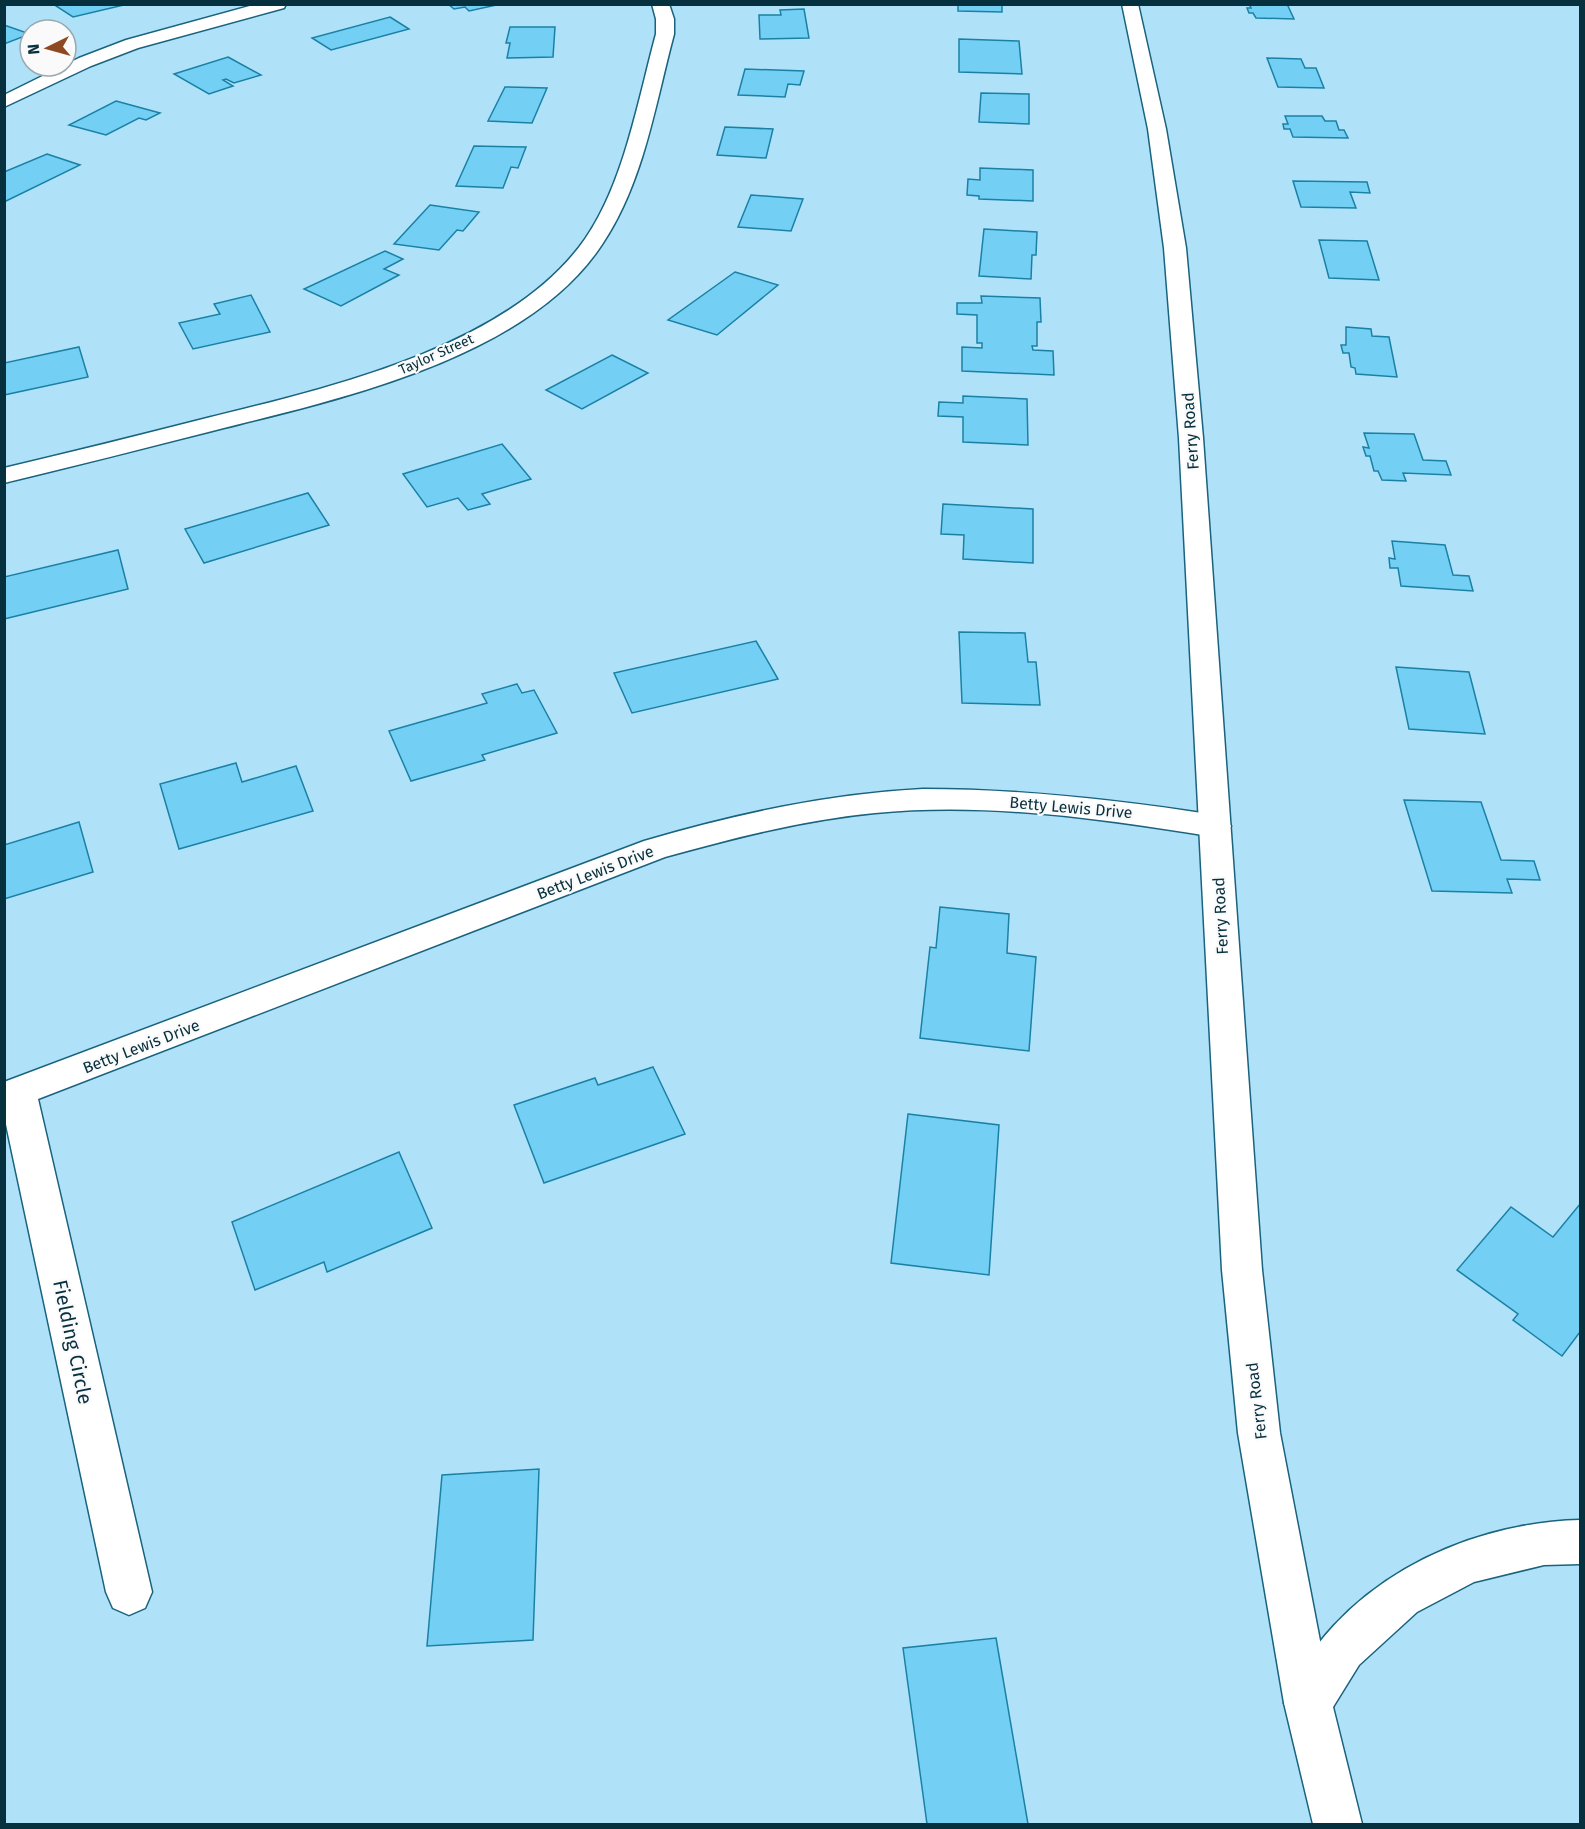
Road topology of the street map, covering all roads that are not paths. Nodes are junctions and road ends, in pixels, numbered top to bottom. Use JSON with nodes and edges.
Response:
{"nodes":[{"id":1,"x":278,"y":4,"type":"edge"},
{"id":2,"x":660,"y":4,"type":"edge"},
{"id":3,"x":1130,"y":4,"type":"edge"},
{"id":4,"x":4,"y":102,"type":"edge"},
{"id":5,"x":4,"y":476,"type":"edge"},
{"id":6,"x":1215,"y":826,"type":"junction"},
{"id":7,"x":11,"y":1095,"type":"edge"},
{"id":8,"x":1581,"y":1542,"type":"edge"},
{"id":9,"x":129,"y":1592,"type":"dead end"},
{"id":10,"x":1308,"y":1702,"type":"junction"},
{"id":11,"x":1338,"y":1824,"type":"edge"}],
"edges":[{"from":1,"to":4,"type":"street"},
{"from":2,"to":5,"type":"street","name":"Taylor Street"},
{"from":3,"to":6,"type":"street","name":"Ferry Road"},
{"from":6,"to":7,"type":"street","name":"Betty Lewis Drive"},
{"from":6,"to":10,"type":"street","name":"Ferry Road"},
{"from":7,"to":9,"type":"street","name":"Fielding Circle"},
{"from":8,"to":10,"type":"street"},
{"from":10,"to":11,"type":"street","name":"Ferry Road"}]}
